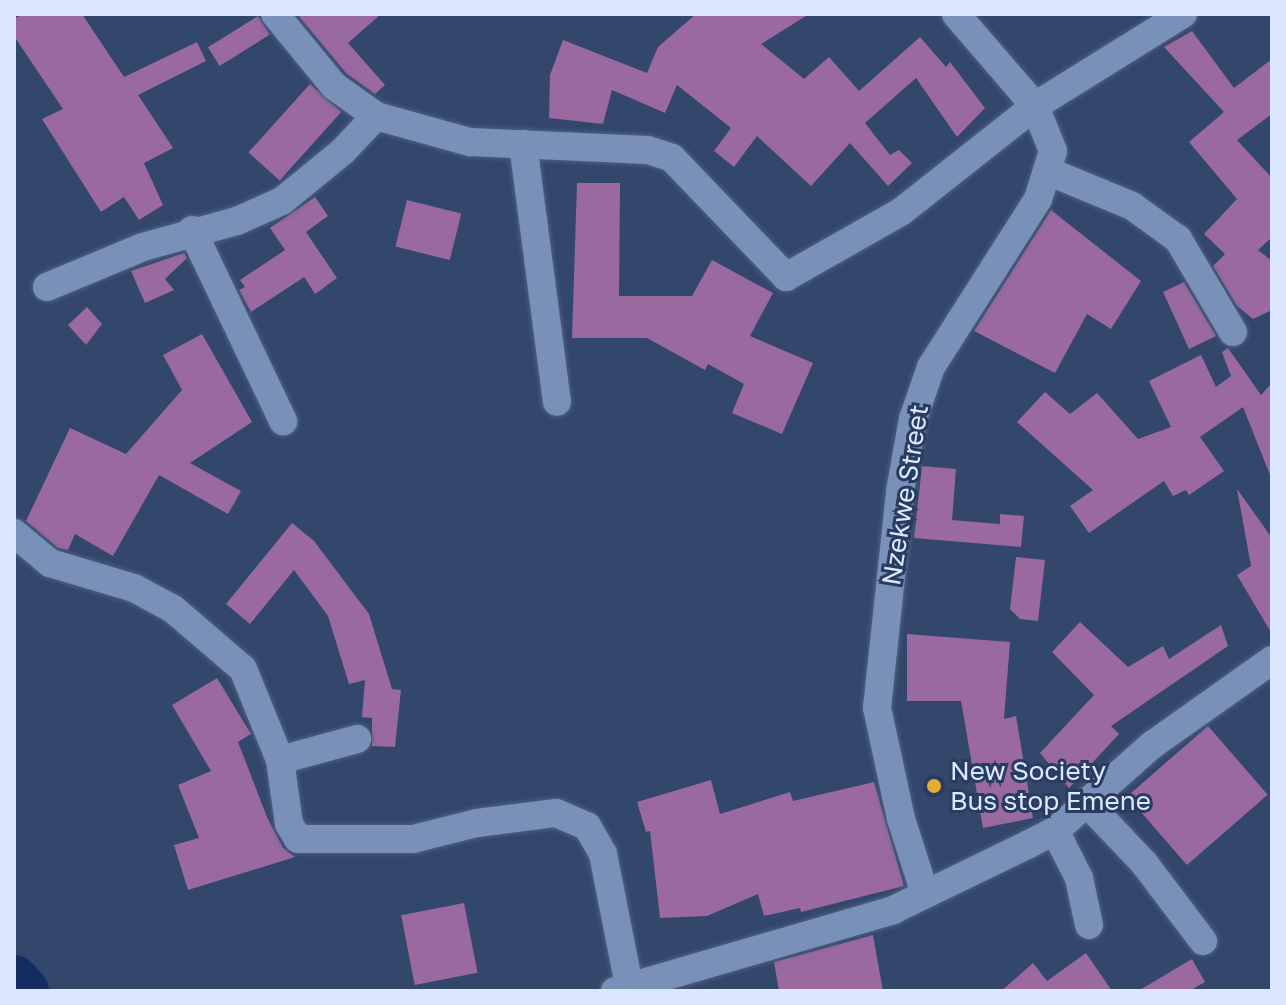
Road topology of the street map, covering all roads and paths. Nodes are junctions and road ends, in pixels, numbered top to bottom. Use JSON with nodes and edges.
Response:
{"nodes":[{"id":1,"x":275,"y":14,"type":"edge"},
{"id":2,"x":956,"y":14,"type":"edge"},
{"id":3,"x":1183,"y":14,"type":"edge"},
{"id":4,"x":1035,"y":106,"type":"junction"},
{"id":5,"x":376,"y":116,"type":"junction"},
{"id":6,"x":523,"y":144,"type":"junction"},
{"id":7,"x":1050,"y":172,"type":"junction"},
{"id":8,"x":192,"y":230,"type":"junction"},
{"id":9,"x":47,"y":287,"type":"dead end"},
{"id":10,"x":1233,"y":332,"type":"dead end"},
{"id":11,"x":557,"y":402,"type":"dead end"},
{"id":12,"x":283,"y":421,"type":"dead end"},
{"id":13,"x":14,"y":533,"type":"edge"},
{"id":14,"x":1272,"y":660,"type":"edge"},
{"id":15,"x":357,"y":739,"type":"dead end"},
{"id":16,"x":280,"y":760,"type":"junction"},
{"id":17,"x":1087,"y":803,"type":"junction"},
{"id":18,"x":1055,"y":831,"type":"junction"},
{"id":19,"x":925,"y":894,"type":"junction"},
{"id":20,"x":1089,"y":925,"type":"dead end"},
{"id":21,"x":1203,"y":941,"type":"dead end"},
{"id":22,"x":622,"y":988,"type":"edge"}],
"edges":[{"from":1,"to":5,"type":"street"},
{"from":2,"to":4,"type":"street"},
{"from":3,"to":4,"type":"street"},
{"from":4,"to":6,"type":"street"},
{"from":4,"to":7,"type":"street"},
{"from":5,"to":6,"type":"street"},
{"from":5,"to":8,"type":"street"},
{"from":6,"to":11,"type":"street"},
{"from":7,"to":10,"type":"street"},
{"from":7,"to":19,"type":"street","name":"Nzekwe Street"},
{"from":8,"to":9,"type":"street"},
{"from":8,"to":12,"type":"street"},
{"from":13,"to":16,"type":"street"},
{"from":14,"to":17,"type":"street"},
{"from":15,"to":16,"type":"street"},
{"from":16,"to":22,"type":"street"},
{"from":17,"to":18,"type":"street"},
{"from":17,"to":21,"type":"street"},
{"from":18,"to":19,"type":"street"},
{"from":18,"to":20,"type":"street"},
{"from":19,"to":22,"type":"street"}]}
